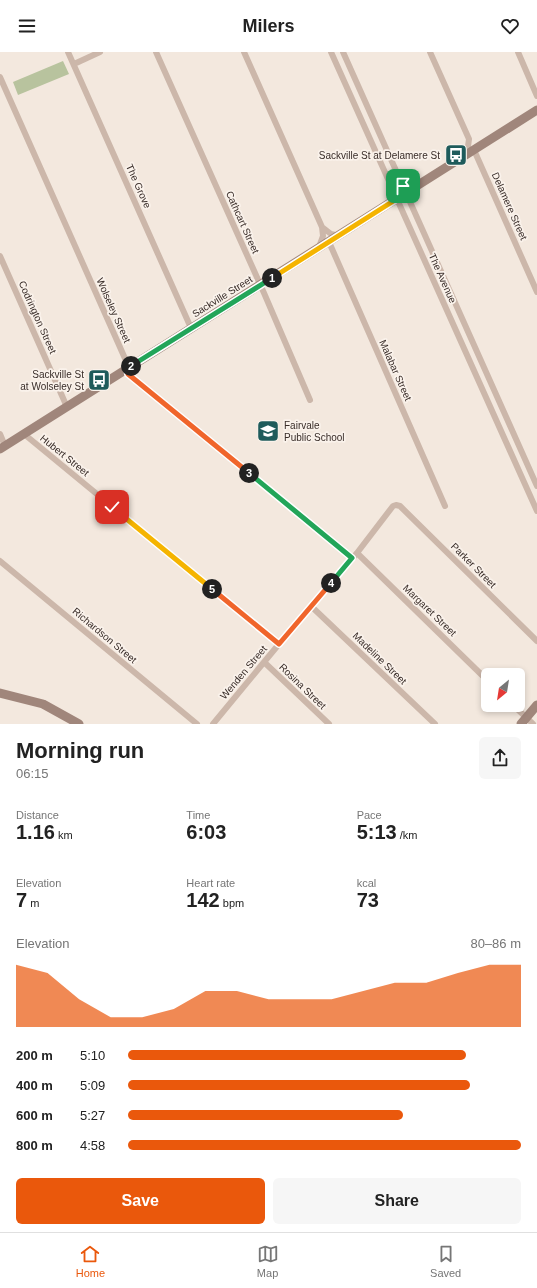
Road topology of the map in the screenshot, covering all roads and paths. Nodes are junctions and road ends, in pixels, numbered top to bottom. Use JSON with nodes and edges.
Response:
{"nodes":[{"id":1,"x":68,"y":52,"type":"edge"},
{"id":2,"x":100,"y":52,"type":"edge"},
{"id":3,"x":156,"y":52,"type":"edge"},
{"id":4,"x":244,"y":52,"type":"edge"},
{"id":5,"x":331,"y":52,"type":"edge"},
{"id":6,"x":343,"y":52,"type":"edge"},
{"id":7,"x":430,"y":52,"type":"edge"},
{"id":8,"x":518,"y":52,"type":"edge"},
{"id":9,"x":74,"y":64,"type":"junction"},
{"id":10,"x":0,"y":77,"type":"edge"},
{"id":11,"x":7,"y":93,"type":"junction"},
{"id":12,"x":0,"y":96,"type":"edge"},
{"id":13,"x":537,"y":96,"type":"edge"},
{"id":14,"x":537,"y":110,"type":"edge"},
{"id":15,"x":468,"y":139,"type":"junction"},
{"id":16,"x":482,"y":145,"type":"junction"},
{"id":17,"x":471,"y":152,"type":"junction"},
{"id":18,"x":406,"y":193,"type":"junction"},
{"id":19,"x":397,"y":199,"type":"junction"},
{"id":20,"x":322,"y":227,"type":"junction"},
{"id":21,"x":339,"y":236,"type":"junction"},
{"id":22,"x":328,"y":242,"type":"junction"},
{"id":23,"x":319,"y":248,"type":"junction"},
{"id":24,"x":0,"y":256,"type":"edge"},
{"id":25,"x":260,"y":285,"type":"junction"},
{"id":26,"x":537,"y":292,"type":"edge"},
{"id":27,"x":191,"y":328,"type":"junction"},
{"id":28,"x":127,"y":369,"type":"junction"},
{"id":29,"x":310,"y":400,"type":"dead end"},
{"id":30,"x":67,"y":407,"type":"junction"},
{"id":31,"x":0,"y":434,"type":"edge"},
{"id":32,"x":24,"y":434,"type":"junction"},
{"id":33,"x":3,"y":447,"type":"edge"},
{"id":34,"x":537,"y":486,"type":"edge"},
{"id":35,"x":396,"y":505,"type":"joint"},
{"id":36,"x":445,"y":506,"type":"dead end"},
{"id":37,"x":537,"y":511,"type":"edge"},
{"id":38,"x":357,"y":553,"type":"junction"},
{"id":39,"x":352,"y":558,"type":"junction"},
{"id":40,"x":0,"y":561,"type":"edge"},
{"id":41,"x":312,"y":607,"type":"junction"},
{"id":42,"x":537,"y":640,"type":"edge"},
{"id":43,"x":279,"y":644,"type":"junction"},
{"id":44,"x":264,"y":662,"type":"junction"},
{"id":45,"x":481,"y":674,"type":"edge"},
{"id":46,"x":0,"y":694,"type":"edge"},
{"id":47,"x":537,"y":705,"type":"edge"},
{"id":48,"x":519,"y":712,"type":"edge"},
{"id":49,"x":217,"y":718,"type":"junction"},
{"id":50,"x":527,"y":722,"type":"edge"},
{"id":51,"x":79,"y":724,"type":"edge"},
{"id":52,"x":197,"y":724,"type":"edge"},
{"id":53,"x":213,"y":724,"type":"edge"},
{"id":54,"x":223,"y":724,"type":"edge"},
{"id":55,"x":329,"y":724,"type":"edge"},
{"id":56,"x":434,"y":724,"type":"edge"}],
"edges":[{"from":1,"to":9,"type":"street","name":"The Grove"},
{"from":2,"to":9,"type":"street"},
{"from":3,"to":25,"type":"street","name":"Cathcart Street"},
{"from":4,"to":20,"type":"street"},
{"from":5,"to":19,"type":"street","name":"The Avenue"},
{"from":6,"to":18,"type":"street","name":"The Avenue"},
{"from":7,"to":15,"type":"street","name":"Delamere Street"},
{"from":8,"to":13,"type":"street"},
{"from":9,"to":27,"type":"street","name":"The Grove"},
{"from":10,"to":11,"type":"street","name":"Wolseley Street"},
{"from":11,"to":12,"type":"street"},
{"from":11,"to":28,"type":"street","name":"Wolseley Street"},
{"from":14,"to":16,"type":"main road","name":"Sackville Street"},
{"from":15,"to":16,"type":"street"},
{"from":15,"to":17,"type":"street","name":"Delamere Street"},
{"from":16,"to":17,"type":"main road","name":"Sackville Street"},
{"from":17,"to":18,"type":"main road","name":"Sackville Street"},
{"from":17,"to":26,"type":"street","name":"Delamere Street"},
{"from":18,"to":19,"type":"main road","name":"Sackville Street"},
{"from":18,"to":34,"type":"street","name":"The Avenue"},
{"from":19,"to":21,"type":"main road","name":"Sackville Street"},
{"from":19,"to":37,"type":"street","name":"The Avenue"},
{"from":20,"to":21,"type":"street"},
{"from":20,"to":23,"type":"street"},
{"from":21,"to":22,"type":"main road","name":"Sackville Street"},
{"from":22,"to":23,"type":"main road","name":"Sackville Street"},
{"from":22,"to":36,"type":"street","name":"Malabar Street"},
{"from":23,"to":25,"type":"main road","name":"Sackville Street"},
{"from":24,"to":30,"type":"street","name":"Codrington Street"},
{"from":25,"to":27,"type":"main road","name":"Sackville Street"},
{"from":25,"to":29,"type":"street","name":"Cathcart Street"},
{"from":27,"to":28,"type":"main road","name":"Sackville Street"},
{"from":28,"to":30,"type":"main road","name":"Sackville Street"},
{"from":28,"to":39,"type":"street","name":"Wolseley Street"},
{"from":30,"to":32,"type":"main road","name":"Sackville Street"},
{"from":31,"to":33,"type":"street"},
{"from":32,"to":33,"type":"main road","name":"Sackville Street"},
{"from":32,"to":43,"type":"street","name":"Hubert Street"},
{"from":35,"to":38,"type":"street","name":"Wenden Street"},
{"from":35,"to":42,"type":"street","name":"Parker Street"},
{"from":38,"to":39,"type":"street","name":"Wenden Street"},
{"from":38,"to":45,"type":"street","name":"Margaret Street"},
{"from":39,"to":41,"type":"street","name":"Wenden Street"},
{"from":40,"to":52,"type":"street","name":"Richardson Street"},
{"from":41,"to":43,"type":"street","name":"Wenden Street"},
{"from":41,"to":56,"type":"street","name":"Madeline Street"},
{"from":43,"to":44,"type":"street","name":"Wenden Street"},
{"from":44,"to":49,"type":"street","name":"Wenden Street"},
{"from":44,"to":55,"type":"street","name":"Rosina Street"},
{"from":46,"to":51,"type":"main road"},
{"from":47,"to":50,"type":"main road"},
{"from":48,"to":50,"type":"street"},
{"from":49,"to":53,"type":"street","name":"Wenden Street"},
{"from":49,"to":54,"type":"street"}]}
